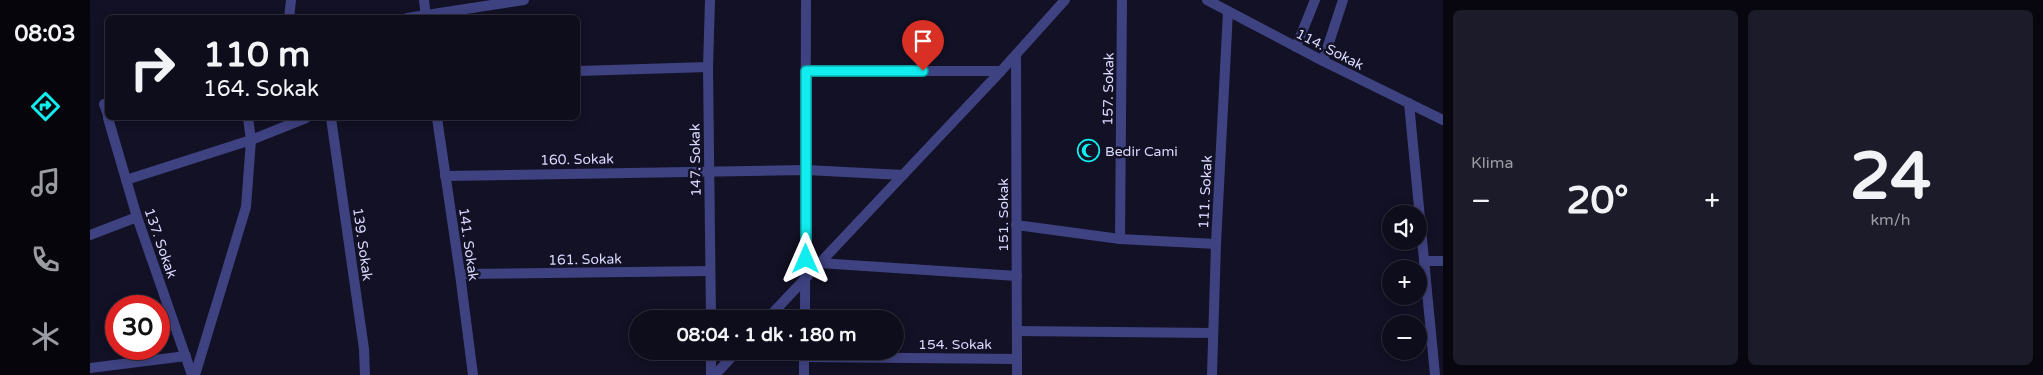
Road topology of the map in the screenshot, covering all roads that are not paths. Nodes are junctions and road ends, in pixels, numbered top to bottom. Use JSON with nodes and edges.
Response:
{"nodes":[{"id":1,"x":291,"y":0,"type":"edge"},
{"id":2,"x":424,"y":0,"type":"edge"},
{"id":3,"x":524,"y":0,"type":"edge"},
{"id":4,"x":710,"y":0,"type":"edge"},
{"id":5,"x":806,"y":0,"type":"edge"},
{"id":6,"x":1065,"y":0,"type":"edge"},
{"id":7,"x":1122,"y":0,"type":"edge"},
{"id":8,"x":1207,"y":0,"type":"edge"},
{"id":9,"x":1315,"y":0,"type":"edge"},
{"id":10,"x":1343,"y":0,"type":"edge"},
{"id":11,"x":1228,"y":11,"type":"junction"},
{"id":12,"x":289,"y":15,"type":"edge"},
{"id":13,"x":425,"y":15,"type":"edge"},
{"id":14,"x":431,"y":15,"type":"edge"},
{"id":15,"x":1296,"y":47,"type":"junction"},
{"id":16,"x":1016,"y":55,"type":"junction"},
{"id":17,"x":1323,"y":61,"type":"junction"},
{"id":18,"x":708,"y":67,"type":"junction"},
{"id":19,"x":806,"y":71,"type":"junction"},
{"id":20,"x":1001,"y":71,"type":"junction"},
{"id":21,"x":580,"y":72,"type":"edge"},
{"id":22,"x":1409,"y":103,"type":"junction"},
{"id":23,"x":109,"y":120,"type":"edge"},
{"id":24,"x":248,"y":120,"type":"edge"},
{"id":25,"x":301,"y":120,"type":"edge"},
{"id":26,"x":331,"y":120,"type":"edge"},
{"id":27,"x":436,"y":120,"type":"edge"},
{"id":28,"x":1443,"y":120,"type":"edge"},
{"id":29,"x":251,"y":140,"type":"junction"},
{"id":30,"x":710,"y":170,"type":"junction"},
{"id":31,"x":806,"y":170,"type":"junction"},
{"id":32,"x":903,"y":175,"type":"junction"},
{"id":33,"x":445,"y":176,"type":"junction"},
{"id":34,"x":126,"y":180,"type":"junction"},
{"id":35,"x":136,"y":217,"type":"junction"},
{"id":36,"x":1016,"y":225,"type":"junction"},
{"id":37,"x":90,"y":235,"type":"edge"},
{"id":38,"x":1120,"y":239,"type":"junction"},
{"id":39,"x":1216,"y":244,"type":"junction"},
{"id":40,"x":1424,"y":260,"type":"edge"},
{"id":41,"x":1427,"y":260,"type":"edge"},
{"id":42,"x":1443,"y":261,"type":"edge"},
{"id":43,"x":819,"y":263,"type":"junction"},
{"id":44,"x":710,"y":271,"type":"junction"},
{"id":45,"x":460,"y":274,"type":"junction"},
{"id":46,"x":1017,"y":276,"type":"junction"},
{"id":47,"x":806,"y":277,"type":"junction"},
{"id":48,"x":1427,"y":281,"type":"edge"},
{"id":49,"x":711,"y":310,"type":"edge"},
{"id":50,"x":775,"y":310,"type":"edge"},
{"id":51,"x":805,"y":310,"type":"edge"},
{"id":52,"x":1017,"y":330,"type":"junction"},
{"id":53,"x":1213,"y":332,"type":"junction"},
{"id":54,"x":186,"y":356,"type":"junction"},
{"id":55,"x":904,"y":356,"type":"edge"},
{"id":56,"x":1017,"y":358,"type":"junction"},
{"id":57,"x":712,"y":360,"type":"edge"},
{"id":58,"x":728,"y":360,"type":"edge"},
{"id":59,"x":804,"y":360,"type":"edge"},
{"id":60,"x":1438,"y":360,"type":"edge"},
{"id":61,"x":90,"y":368,"type":"edge"},
{"id":62,"x":194,"y":375,"type":"edge"},
{"id":63,"x":365,"y":375,"type":"edge"},
{"id":64,"x":473,"y":375,"type":"edge"},
{"id":65,"x":713,"y":375,"type":"edge"},
{"id":66,"x":804,"y":375,"type":"edge"},
{"id":67,"x":1017,"y":375,"type":"edge"},
{"id":68,"x":1212,"y":375,"type":"edge"},
{"id":69,"x":1435,"y":375,"type":"edge"}],
"edges":[{"from":1,"to":12,"type":"street"},
{"from":2,"to":13,"type":"street"},
{"from":3,"to":14,"type":"street"},
{"from":4,"to":18,"type":"street","name":"147. Sokak"},
{"from":5,"to":19,"type":"street"},
{"from":6,"to":16,"type":"street"},
{"from":7,"to":38,"type":"street","name":"157. Sokak"},
{"from":8,"to":11,"type":"street","name":"114. Sokak"},
{"from":9,"to":15,"type":"street"},
{"from":10,"to":17,"type":"street"},
{"from":11,"to":15,"type":"street","name":"114. Sokak"},
{"from":11,"to":39,"type":"street","name":"111. Sokak"},
{"from":15,"to":17,"type":"street","name":"114. Sokak"},
{"from":16,"to":20,"type":"street"},
{"from":16,"to":36,"type":"street","name":"151. Sokak"},
{"from":17,"to":22,"type":"street","name":"114. Sokak"},
{"from":18,"to":21,"type":"street"},
{"from":18,"to":30,"type":"street","name":"147. Sokak"},
{"from":19,"to":20,"type":"street"},
{"from":19,"to":31,"type":"street"},
{"from":20,"to":32,"type":"street"},
{"from":22,"to":28,"type":"street","name":"114. Sokak"},
{"from":22,"to":40,"type":"street"},
{"from":23,"to":34,"type":"street","name":"137. Sokak"},
{"from":24,"to":29,"type":"street"},
{"from":25,"to":29,"type":"street"},
{"from":26,"to":63,"type":"street","name":"139. Sokak"},
{"from":27,"to":33,"type":"street","name":"141. Sokak"},
{"from":29,"to":34,"type":"street"},
{"from":29,"to":62,"type":"street"},
{"from":30,"to":31,"type":"street","name":"160. Sokak"},
{"from":30,"to":33,"type":"street","name":"160. Sokak"},
{"from":30,"to":44,"type":"street","name":"147. Sokak"},
{"from":31,"to":32,"type":"street","name":"160. Sokak"},
{"from":31,"to":47,"type":"street"},
{"from":32,"to":43,"type":"street"},
{"from":33,"to":45,"type":"street","name":"141. Sokak"},
{"from":34,"to":35,"type":"street","name":"137. Sokak"},
{"from":35,"to":37,"type":"street"},
{"from":35,"to":54,"type":"street","name":"137. Sokak"},
{"from":36,"to":38,"type":"street"},
{"from":36,"to":46,"type":"street","name":"151. Sokak"},
{"from":38,"to":39,"type":"street"},
{"from":39,"to":53,"type":"street","name":"111. Sokak"},
{"from":41,"to":42,"type":"street"},
{"from":43,"to":46,"type":"street"},
{"from":43,"to":47,"type":"street"},
{"from":44,"to":45,"type":"street","name":"161. Sokak"},
{"from":44,"to":49,"type":"street","name":"147. Sokak"},
{"from":45,"to":64,"type":"street","name":"141. Sokak"},
{"from":46,"to":52,"type":"street","name":"151. Sokak"},
{"from":47,"to":50,"type":"street"},
{"from":47,"to":51,"type":"street"},
{"from":48,"to":60,"type":"street"},
{"from":52,"to":53,"type":"street"},
{"from":52,"to":56,"type":"street","name":"151. Sokak"},
{"from":53,"to":68,"type":"street","name":"111. Sokak"},
{"from":54,"to":61,"type":"street"},
{"from":54,"to":62,"type":"street","name":"137. Sokak"},
{"from":55,"to":56,"type":"street","name":"154. Sokak"},
{"from":56,"to":67,"type":"street","name":"151. Sokak"},
{"from":57,"to":65,"type":"street"},
{"from":58,"to":65,"type":"street"},
{"from":59,"to":66,"type":"street"},
{"from":60,"to":69,"type":"street"}]}
